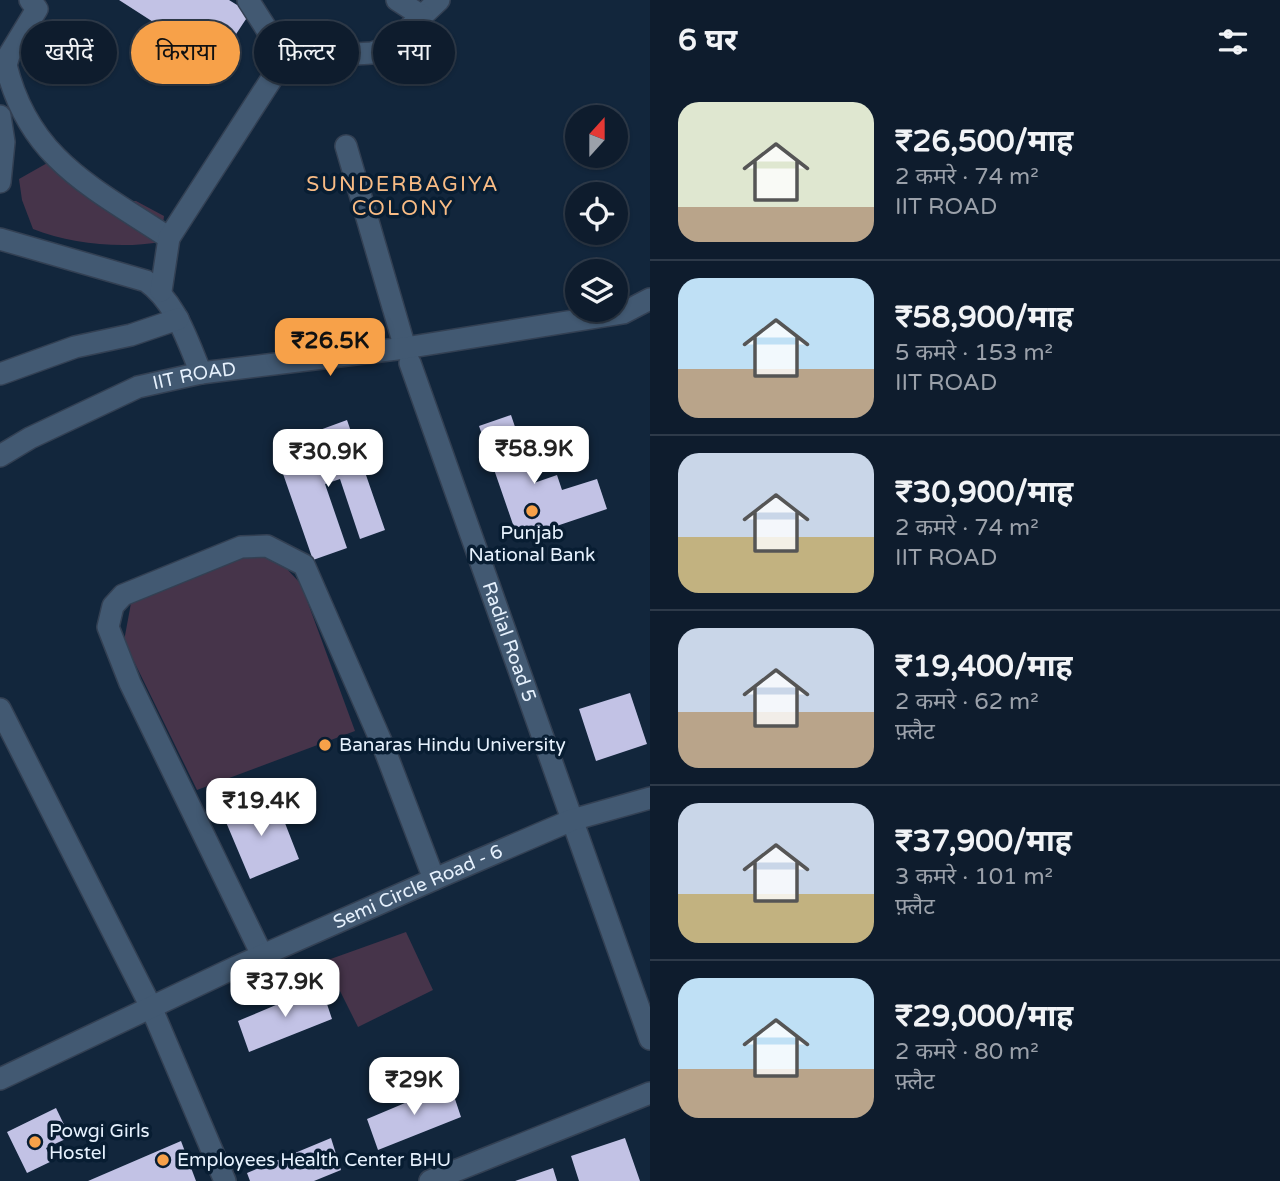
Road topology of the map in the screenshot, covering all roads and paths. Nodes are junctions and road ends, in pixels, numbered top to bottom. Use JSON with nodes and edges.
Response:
{"nodes":[{"id":1,"x":30,"y":0,"type":"edge"},
{"id":2,"x":248,"y":0,"type":"edge"},
{"id":3,"x":397,"y":0,"type":"edge"},
{"id":4,"x":439,"y":0,"type":"edge"},
{"id":5,"x":422,"y":16,"type":"junction"},
{"id":6,"x":261,"y":21,"type":"edge"},
{"id":7,"x":359,"y":54,"type":"edge"},
{"id":8,"x":268,"y":84,"type":"edge"},
{"id":9,"x":0,"y":116,"type":"edge"},
{"id":10,"x":346,"y":146,"type":"dead end"},
{"id":11,"x":0,"y":182,"type":"edge"},
{"id":12,"x":169,"y":238,"type":"junction"},
{"id":13,"x":0,"y":239,"type":"edge"},
{"id":14,"x":161,"y":291,"type":"junction"},
{"id":15,"x":650,"y":299,"type":"edge"},
{"id":16,"x":178,"y":319,"type":"junction"},
{"id":17,"x":407,"y":356,"type":"junction"},
{"id":18,"x":201,"y":373,"type":"junction"},
{"id":19,"x":0,"y":374,"type":"edge"},
{"id":20,"x":0,"y":456,"type":"edge"},
{"id":21,"x":0,"y":709,"type":"edge"},
{"id":22,"x":650,"y":798,"type":"edge"},
{"id":23,"x":572,"y":820,"type":"junction"},
{"id":24,"x":434,"y":879,"type":"junction"},
{"id":25,"x":262,"y":955,"type":"junction"},
{"id":26,"x":151,"y":1007,"type":"junction"},
{"id":27,"x":650,"y":1039,"type":"edge"},
{"id":28,"x":0,"y":1079,"type":"edge"},
{"id":29,"x":650,"y":1093,"type":"edge"},
{"id":30,"x":225,"y":1181,"type":"edge"},
{"id":31,"x":430,"y":1181,"type":"edge"}],
"edges":[{"from":1,"to":12,"type":"street"},
{"from":2,"to":6,"type":"street"},
{"from":3,"to":5,"type":"street"},
{"from":4,"to":5,"type":"street"},
{"from":5,"to":7,"type":"street"},
{"from":8,"to":12,"type":"street"},
{"from":9,"to":11,"type":"street"},
{"from":10,"to":17,"type":"street","name":"Radial Road 5"},
{"from":12,"to":14,"type":"street"},
{"from":13,"to":14,"type":"street"},
{"from":14,"to":16,"type":"street"},
{"from":15,"to":17,"type":"street","name":"IIT ROAD"},
{"from":16,"to":18,"type":"street"},
{"from":16,"to":19,"type":"street"},
{"from":17,"to":18,"type":"street","name":"IIT ROAD"},
{"from":17,"to":23,"type":"street","name":"Radial Road 5"},
{"from":18,"to":20,"type":"street","name":"IIT ROAD"},
{"from":21,"to":26,"type":"street"},
{"from":22,"to":23,"type":"street","name":"Semi Circle Road - 6"},
{"from":23,"to":24,"type":"street","name":"Semi Circle Road - 6"},
{"from":23,"to":27,"type":"street","name":"Radial Road 5"},
{"from":24,"to":25,"type":"street","name":"Semi Circle Road - 6"},
{"from":24,"to":25,"type":"street"},
{"from":25,"to":26,"type":"street","name":"Semi Circle Road - 6"},
{"from":26,"to":28,"type":"street","name":"Semi Circle Road - 6"},
{"from":26,"to":30,"type":"street"},
{"from":29,"to":31,"type":"street"}]}
